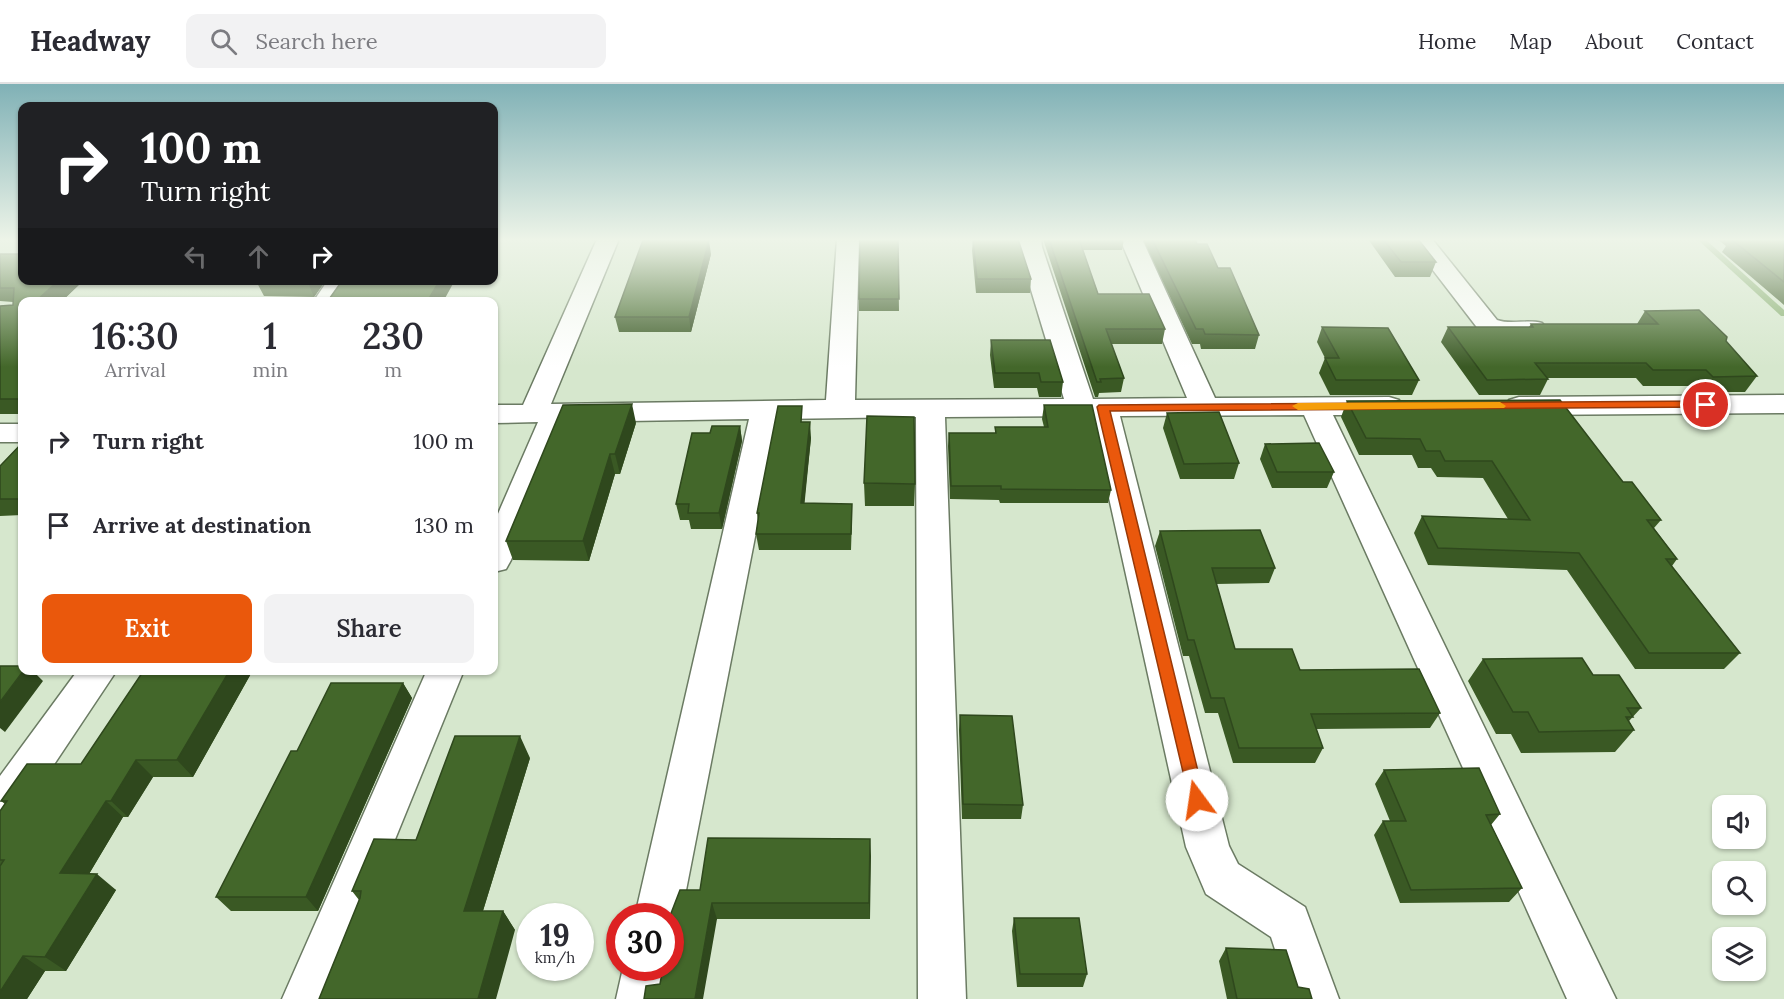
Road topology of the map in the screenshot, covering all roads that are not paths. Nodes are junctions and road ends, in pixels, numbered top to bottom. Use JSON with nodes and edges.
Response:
{"nodes":[{"id":1,"x":592,"y":282,"type":"edge"},
{"id":2,"x":846,"y":282,"type":"edge"},
{"id":3,"x":1043,"y":282,"type":"edge"},
{"id":4,"x":1150,"y":282,"type":"edge"},
{"id":5,"x":1454,"y":282,"type":"edge"},
{"id":6,"x":1533,"y":328,"type":"edge"},
{"id":7,"x":1752,"y":380,"type":"edge"},
{"id":8,"x":1779,"y":404,"type":"edge"},
{"id":9,"x":1205,"y":406,"type":"junction"},
{"id":10,"x":1315,"y":406,"type":"junction"},
{"id":11,"x":1421,"y":406,"type":"edge"},
{"id":12,"x":1492,"y":406,"type":"edge"},
{"id":13,"x":1092,"y":407,"type":"junction"},
{"id":14,"x":840,"y":409,"type":"junction"},
{"id":15,"x":930,"y":409,"type":"junction"},
{"id":16,"x":765,"y":410,"type":"junction"},
{"id":17,"x":498,"y":414,"type":"edge"},
{"id":18,"x":544,"y":414,"type":"junction"},
{"id":19,"x":0,"y":433,"type":"edge"},
{"id":20,"x":18,"y":433,"type":"edge"},
{"id":21,"x":498,"y":548,"type":"edge"},
{"id":22,"x":95,"y":675,"type":"edge"},
{"id":23,"x":444,"y":675,"type":"edge"},
{"id":24,"x":0,"y":810,"type":"edge"},
{"id":25,"x":661,"y":903,"type":"edge"},
{"id":26,"x":644,"y":981,"type":"edge"},
{"id":27,"x":306,"y":999,"type":"edge"},
{"id":28,"x":640,"y":999,"type":"edge"},
{"id":29,"x":942,"y":999,"type":"edge"},
{"id":30,"x":1315,"y":999,"type":"edge"},
{"id":31,"x":1592,"y":999,"type":"edge"}],
"edges":[{"from":1,"to":18,"type":"street"},
{"from":2,"to":14,"type":"street"},
{"from":3,"to":13,"type":"street"},
{"from":4,"to":9,"type":"street"},
{"from":5,"to":6,"type":"street"},
{"from":7,"to":8,"type":"street"},
{"from":8,"to":12,"type":"street"},
{"from":9,"to":10,"type":"street"},
{"from":9,"to":13,"type":"street"},
{"from":10,"to":11,"type":"street"},
{"from":10,"to":31,"type":"street"},
{"from":13,"to":15,"type":"street"},
{"from":13,"to":30,"type":"street"},
{"from":14,"to":15,"type":"street"},
{"from":14,"to":16,"type":"street"},
{"from":15,"to":29,"type":"street"},
{"from":16,"to":18,"type":"street"},
{"from":16,"to":25,"type":"street"},
{"from":17,"to":18,"type":"street"},
{"from":18,"to":21,"type":"street"},
{"from":19,"to":20,"type":"street"},
{"from":22,"to":24,"type":"street"},
{"from":23,"to":27,"type":"street"},
{"from":26,"to":28,"type":"street"}]}
